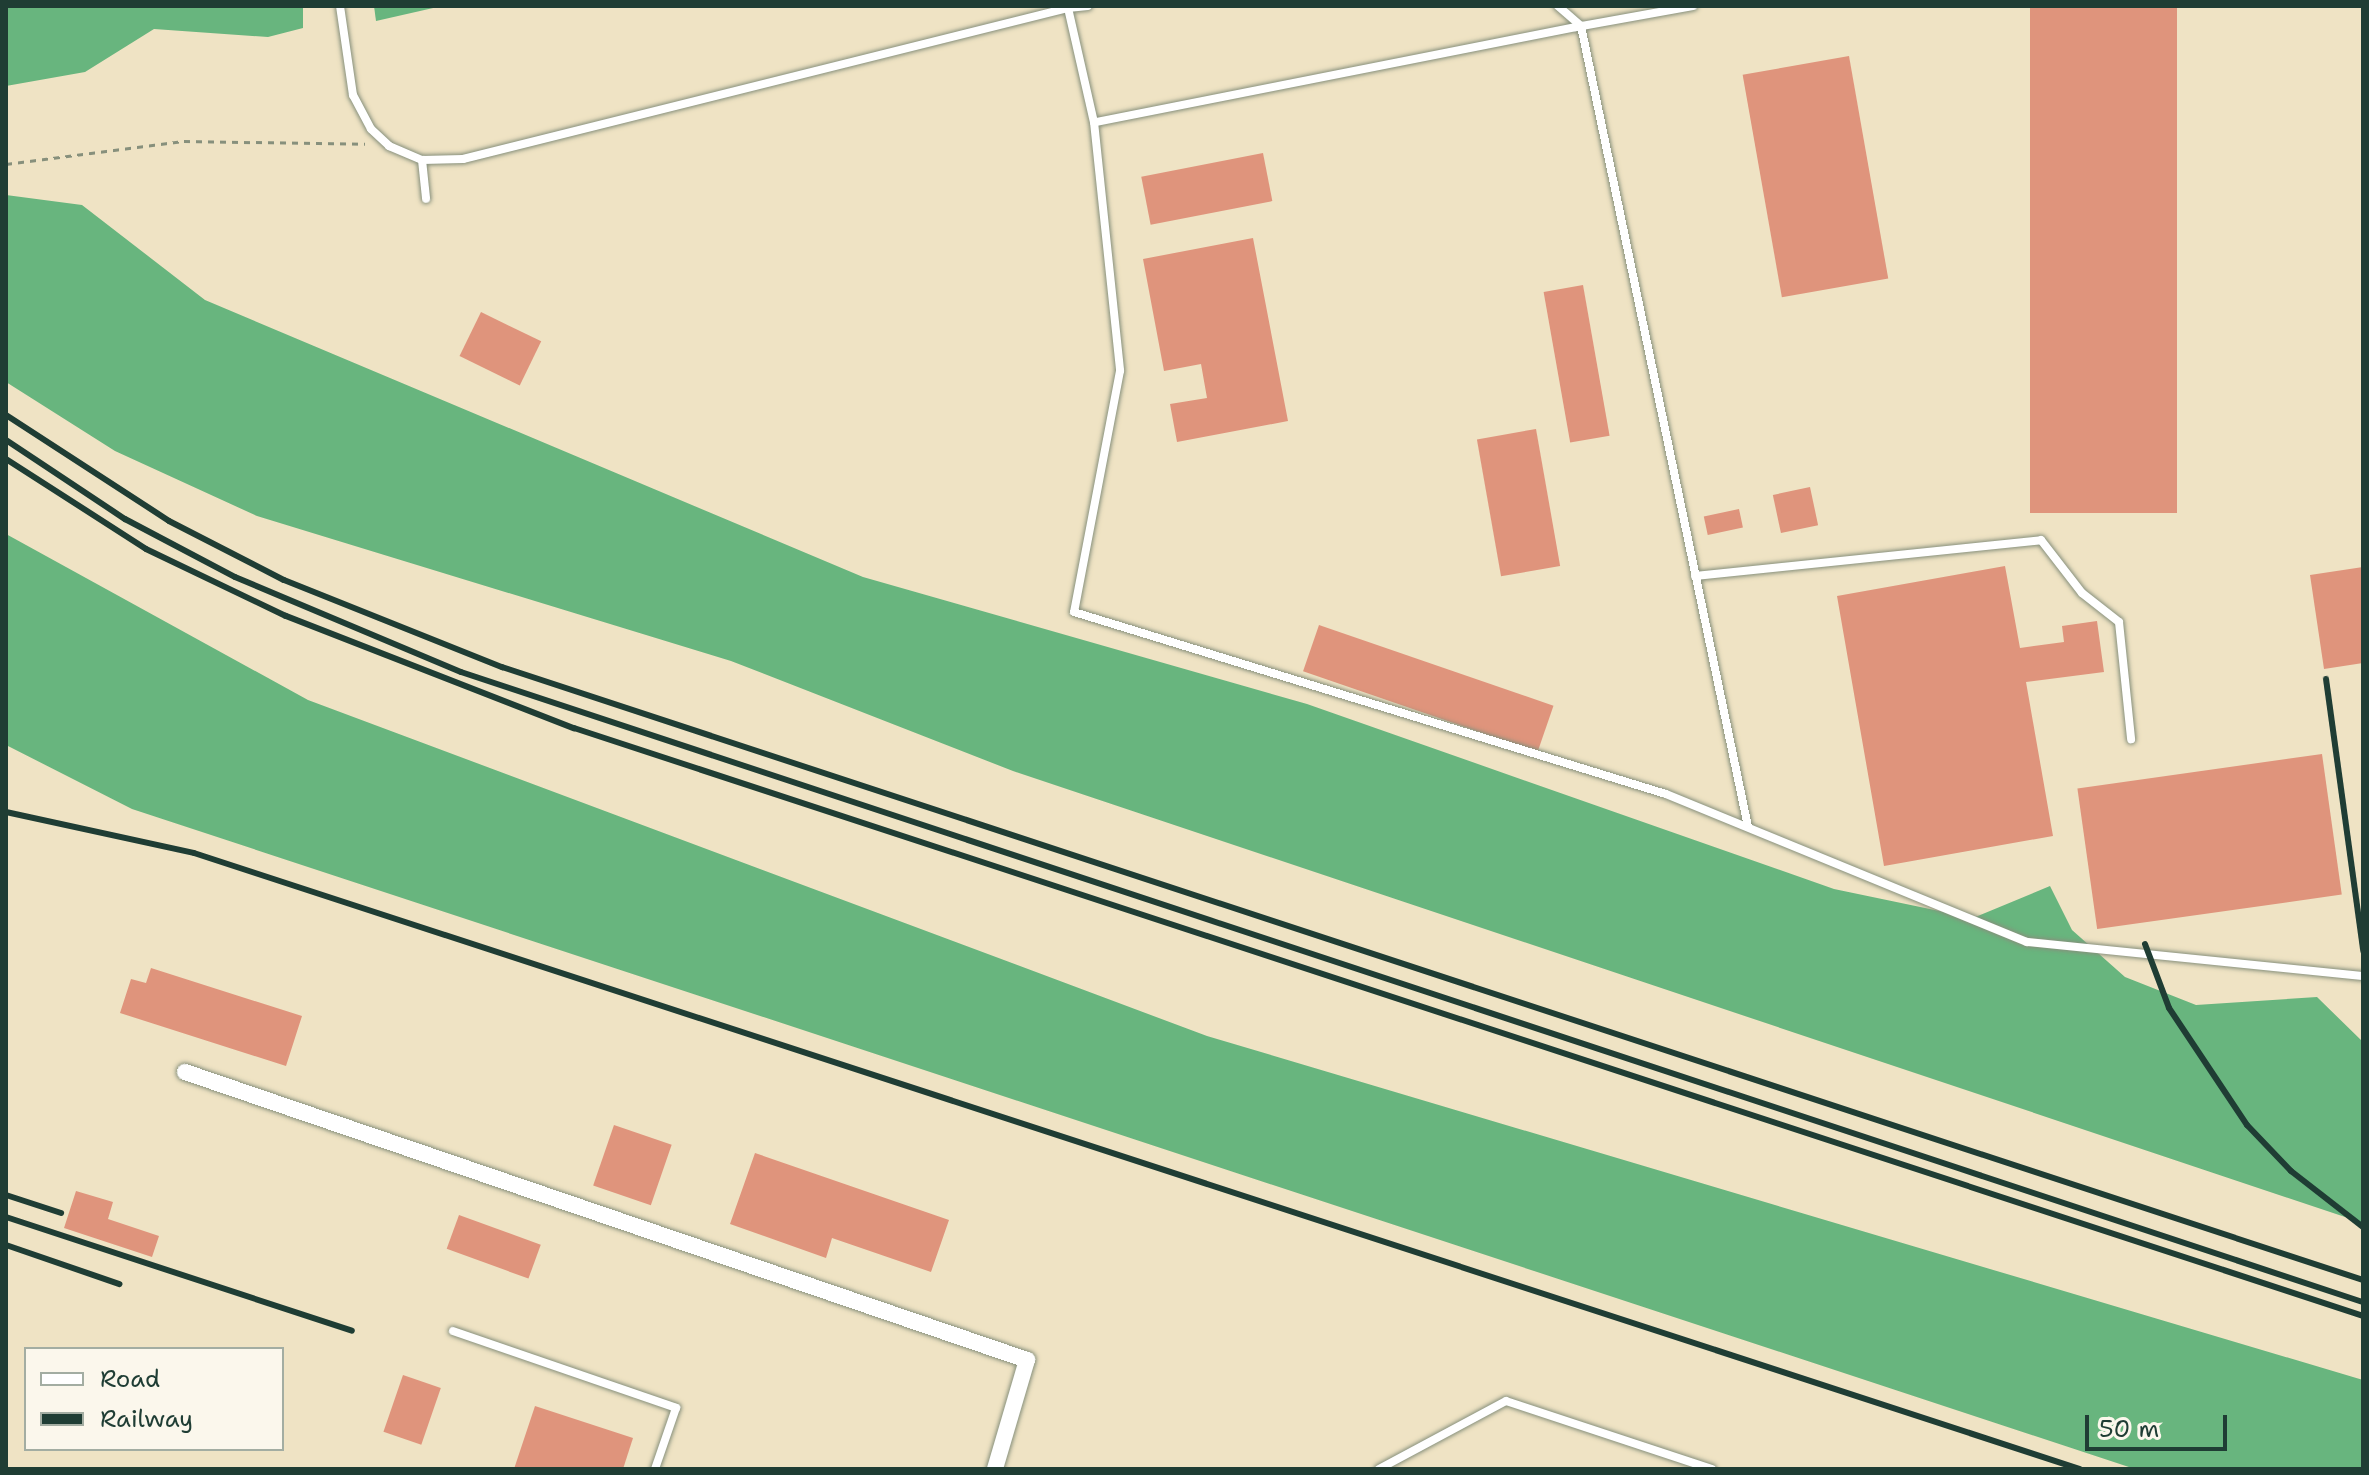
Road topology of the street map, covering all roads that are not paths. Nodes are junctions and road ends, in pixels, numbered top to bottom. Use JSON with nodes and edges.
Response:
{"nodes":[{"id":1,"x":340,"y":6,"type":"edge"},
{"id":2,"x":1088,"y":6,"type":"edge"},
{"id":3,"x":1558,"y":6,"type":"edge"},
{"id":4,"x":1693,"y":6,"type":"edge"},
{"id":5,"x":1068,"y":8,"type":"junction"},
{"id":6,"x":1581,"y":26,"type":"junction"},
{"id":7,"x":1564,"y":29,"type":"dead end"},
{"id":8,"x":1094,"y":122,"type":"junction"},
{"id":9,"x":422,"y":160,"type":"junction"},
{"id":10,"x":426,"y":199,"type":"dead end"},
{"id":11,"x":1695,"y":576,"type":"junction"},
{"id":12,"x":2131,"y":739,"type":"dead end"},
{"id":13,"x":1748,"y":827,"type":"junction"},
{"id":14,"x":2363,"y":976,"type":"edge"},
{"id":15,"x":185,"y":1072,"type":"dead end"},
{"id":16,"x":453,"y":1331,"type":"dead end"},
{"id":17,"x":655,"y":1469,"type":"edge"},
{"id":18,"x":995,"y":1469,"type":"edge"},
{"id":19,"x":1379,"y":1469,"type":"edge"},
{"id":20,"x":1712,"y":1469,"type":"edge"}],
"edges":[{"from":1,"to":9,"type":"lane"},
{"from":2,"to":5,"type":"lane"},
{"from":3,"to":6,"type":"lane"},
{"from":4,"to":6,"type":"lane"},
{"from":5,"to":8,"type":"lane"},
{"from":5,"to":9,"type":"lane"},
{"from":6,"to":7,"type":"lane"},
{"from":6,"to":8,"type":"lane"},
{"from":6,"to":11,"type":"lane"},
{"from":8,"to":13,"type":"lane"},
{"from":9,"to":10,"type":"lane"},
{"from":11,"to":12,"type":"lane"},
{"from":11,"to":13,"type":"lane"},
{"from":13,"to":14,"type":"lane"},
{"from":15,"to":18,"type":"street"},
{"from":16,"to":17,"type":"lane"},
{"from":19,"to":20,"type":"lane"}]}
